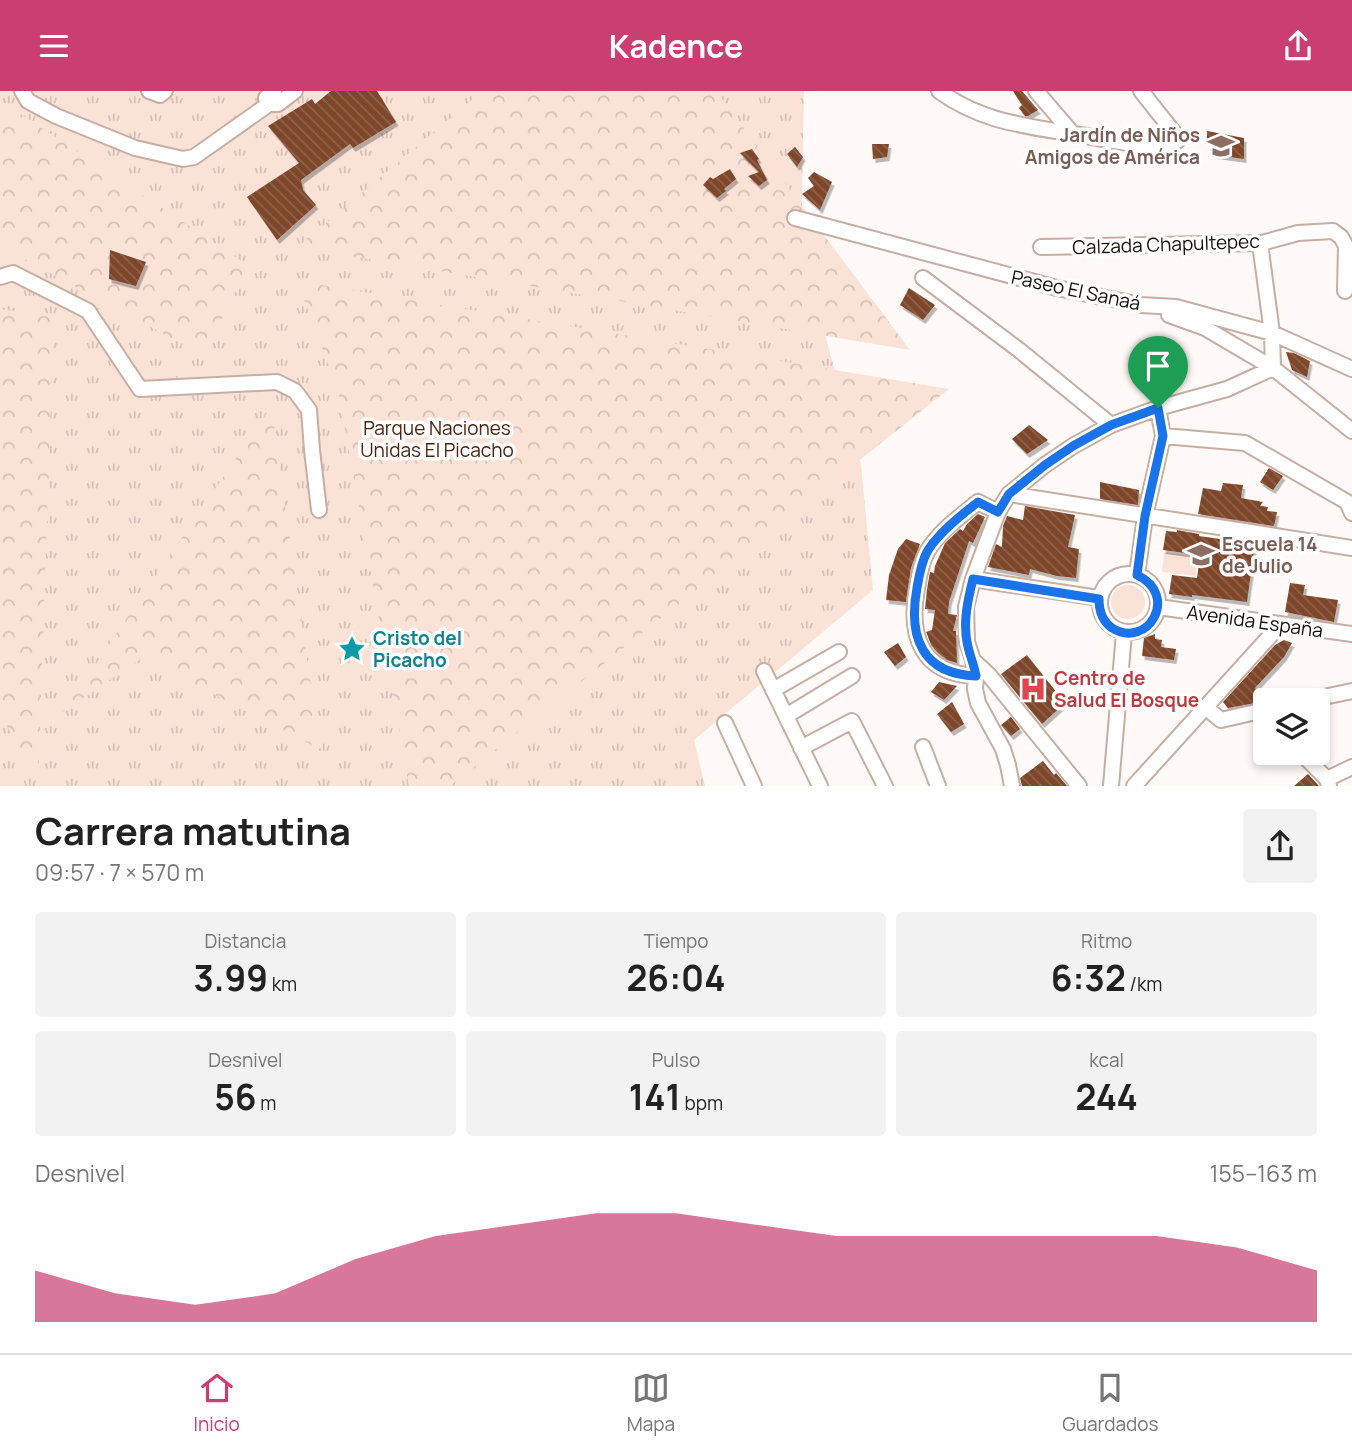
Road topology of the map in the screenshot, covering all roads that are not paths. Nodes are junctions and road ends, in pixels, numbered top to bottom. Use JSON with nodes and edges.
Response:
{"nodes":[{"id":1,"x":22,"y":91,"type":"edge"},
{"id":2,"x":149,"y":91,"type":"edge"},
{"id":3,"x":165,"y":91,"type":"edge"},
{"id":4,"x":295,"y":91,"type":"edge"},
{"id":5,"x":939,"y":91,"type":"edge"},
{"id":6,"x":1036,"y":91,"type":"edge"},
{"id":7,"x":1141,"y":91,"type":"edge"},
{"id":8,"x":271,"y":98,"type":"edge"},
{"id":9,"x":1073,"y":134,"type":"junction"},
{"id":10,"x":795,"y":218,"type":"dead end"},
{"id":11,"x":1262,"y":243,"type":"junction"},
{"id":12,"x":1041,"y":247,"type":"dead end"},
{"id":13,"x":0,"y":277,"type":"edge"},
{"id":14,"x":923,"y":278,"type":"dead end"},
{"id":15,"x":1345,"y":291,"type":"dead end"},
{"id":16,"x":1141,"y":305,"type":"junction"},
{"id":17,"x":1272,"y":334,"type":"junction"},
{"id":18,"x":1273,"y":367,"type":"junction"},
{"id":19,"x":1352,"y":369,"type":"edge"},
{"id":20,"x":1158,"y":408,"type":"junction"},
{"id":21,"x":1111,"y":425,"type":"junction"},
{"id":22,"x":1352,"y":431,"type":"edge"},
{"id":23,"x":1163,"y":436,"type":"junction"},
{"id":24,"x":1009,"y":494,"type":"junction"},
{"id":25,"x":319,"y":510,"type":"dead end"},
{"id":26,"x":998,"y":512,"type":"junction"},
{"id":27,"x":1352,"y":513,"type":"edge"},
{"id":28,"x":1145,"y":516,"type":"junction"},
{"id":29,"x":1352,"y":548,"type":"edge"},
{"id":30,"x":1137,"y":575,"type":"junction"},
{"id":31,"x":973,"y":579,"type":"junction"},
{"id":32,"x":1099,"y":599,"type":"junction"},
{"id":33,"x":1158,"y":607,"type":"junction"},
{"id":34,"x":1281,"y":624,"type":"junction"},
{"id":35,"x":1124,"y":633,"type":"junction"},
{"id":36,"x":1352,"y":634,"type":"edge"},
{"id":37,"x":839,"y":652,"type":"dead end"},
{"id":38,"x":973,"y":660,"type":"junction"},
{"id":39,"x":764,"y":671,"type":"dead end"},
{"id":40,"x":852,"y":675,"type":"dead end"},
{"id":41,"x":976,"y":676,"type":"junction"},
{"id":42,"x":773,"y":690,"type":"junction"},
{"id":43,"x":1352,"y":691,"type":"edge"},
{"id":44,"x":1330,"y":696,"type":"edge"},
{"id":45,"x":1205,"y":708,"type":"junction"},
{"id":46,"x":1253,"y":715,"type":"edge"},
{"id":47,"x":786,"y":716,"type":"junction"},
{"id":48,"x":725,"y":723,"type":"dead end"},
{"id":49,"x":923,"y":747,"type":"dead end"},
{"id":50,"x":801,"y":748,"type":"junction"},
{"id":51,"x":1312,"y":765,"type":"edge"},
{"id":52,"x":1352,"y":767,"type":"edge"},
{"id":53,"x":1328,"y":783,"type":"edge"},
{"id":54,"x":754,"y":786,"type":"edge"},
{"id":55,"x":820,"y":786,"type":"edge"},
{"id":56,"x":885,"y":786,"type":"edge"},
{"id":57,"x":938,"y":786,"type":"edge"},
{"id":58,"x":1012,"y":786,"type":"edge"},
{"id":59,"x":1079,"y":786,"type":"edge"},
{"id":60,"x":1111,"y":786,"type":"edge"},
{"id":61,"x":1134,"y":786,"type":"edge"}],
"edges":[{"from":1,"to":8,"type":"street"},
{"from":2,"to":3,"type":"street"},
{"from":4,"to":8,"type":"street"},
{"from":5,"to":9,"type":"street"},
{"from":6,"to":9,"type":"street"},
{"from":7,"to":9,"type":"street"},
{"from":10,"to":16,"type":"street","name":"Paseo El Sanaá"},
{"from":11,"to":12,"type":"street","name":"Calzada Chapultepec"},
{"from":11,"to":15,"type":"street","name":"Calzada Chapultepec"},
{"from":11,"to":17,"type":"street"},
{"from":13,"to":25,"type":"street"},
{"from":14,"to":21,"type":"street"},
{"from":16,"to":17,"type":"street","name":"Paseo El Sanaá"},
{"from":16,"to":18,"type":"street"},
{"from":17,"to":18,"type":"street"},
{"from":17,"to":19,"type":"street","name":"Paseo El Sanaá"},
{"from":18,"to":20,"type":"street"},
{"from":18,"to":22,"type":"street"},
{"from":20,"to":21,"type":"street"},
{"from":20,"to":23,"type":"street"},
{"from":21,"to":24,"type":"street"},
{"from":23,"to":27,"type":"street"},
{"from":23,"to":28,"type":"street"},
{"from":24,"to":26,"type":"street"},
{"from":24,"to":28,"type":"street"},
{"from":26,"to":31,"type":"street"},
{"from":26,"to":41,"type":"street"},
{"from":28,"to":29,"type":"street"},
{"from":28,"to":30,"type":"street"},
{"from":30,"to":32,"type":"street"},
{"from":30,"to":33,"type":"street"},
{"from":31,"to":32,"type":"street"},
{"from":31,"to":38,"type":"street"},
{"from":32,"to":35,"type":"street"},
{"from":33,"to":34,"type":"street","name":"Avenida España"},
{"from":33,"to":35,"type":"street"},
{"from":34,"to":36,"type":"street","name":"Avenida España"},
{"from":34,"to":45,"type":"street"},
{"from":35,"to":60,"type":"street"},
{"from":37,"to":42,"type":"street"},
{"from":38,"to":41,"type":"street"},
{"from":38,"to":59,"type":"street"},
{"from":39,"to":42,"type":"street"},
{"from":40,"to":47,"type":"street"},
{"from":41,"to":58,"type":"street"},
{"from":42,"to":47,"type":"street"},
{"from":43,"to":44,"type":"street"},
{"from":45,"to":46,"type":"street"},
{"from":45,"to":61,"type":"street"},
{"from":47,"to":50,"type":"street"},
{"from":48,"to":54,"type":"street"},
{"from":49,"to":57,"type":"street"},
{"from":50,"to":55,"type":"street"},
{"from":50,"to":56,"type":"street"},
{"from":51,"to":53,"type":"street"},
{"from":52,"to":53,"type":"street"}]}
